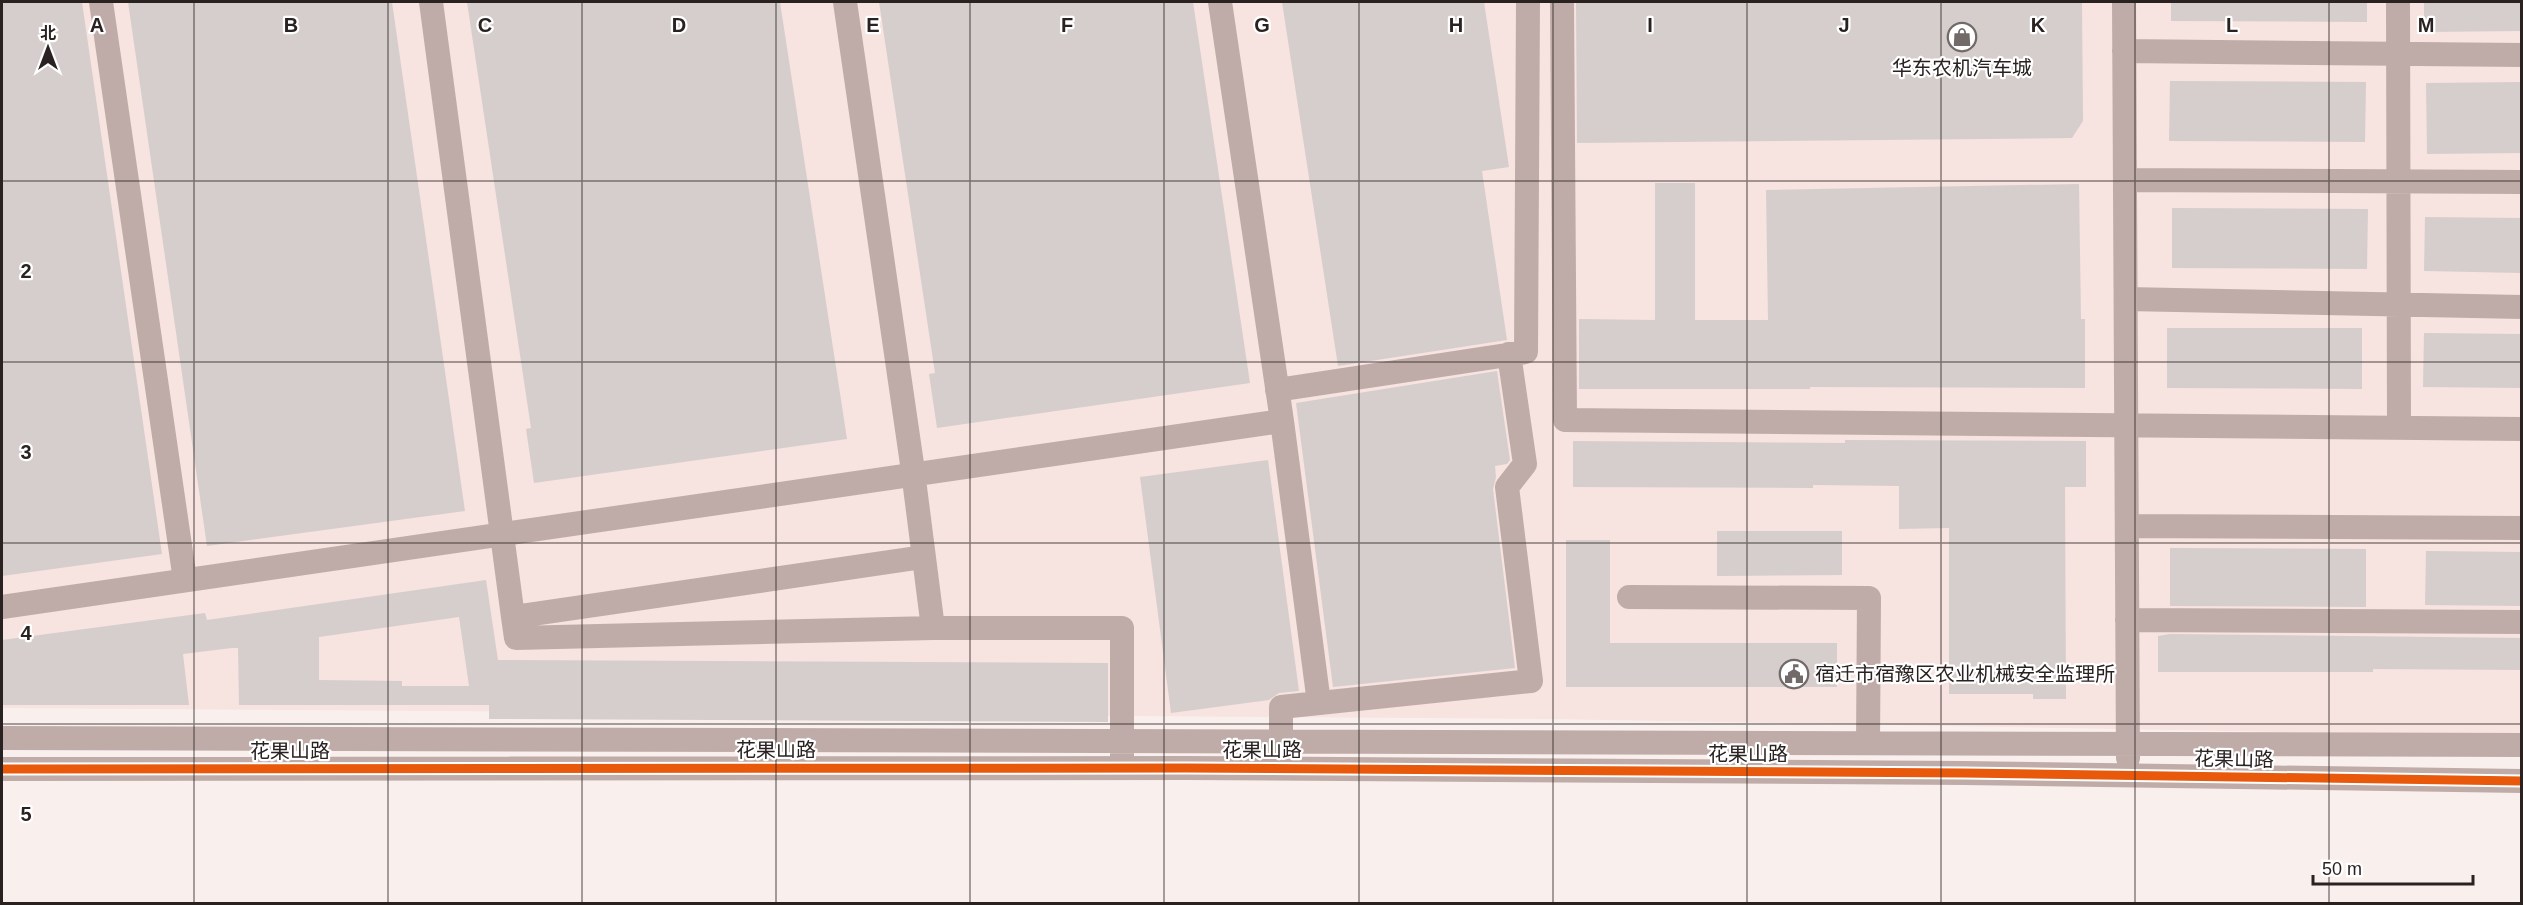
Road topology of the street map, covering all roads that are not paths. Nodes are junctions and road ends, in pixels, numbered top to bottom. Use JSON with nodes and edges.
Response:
{"nodes":[{"id":1,"x":101,"y":2,"type":"edge"},
{"id":2,"x":431,"y":2,"type":"edge"},
{"id":3,"x":845,"y":2,"type":"edge"},
{"id":4,"x":1220,"y":2,"type":"edge"},
{"id":5,"x":1528,"y":2,"type":"edge"},
{"id":6,"x":1562,"y":2,"type":"edge"},
{"id":7,"x":2124,"y":2,"type":"edge"},
{"id":8,"x":2398,"y":2,"type":"edge"},
{"id":9,"x":2124,"y":51,"type":"junction"},
{"id":10,"x":2398,"y":54,"type":"junction"},
{"id":11,"x":2522,"y":55,"type":"edge"},
{"id":12,"x":2125,"y":180,"type":"junction"},
{"id":13,"x":2398,"y":182,"type":"junction"},
{"id":14,"x":2522,"y":183,"type":"edge"},
{"id":15,"x":2126,"y":299,"type":"junction"},
{"id":16,"x":2399,"y":304,"type":"junction"},
{"id":17,"x":2522,"y":307,"type":"edge"},
{"id":18,"x":1509,"y":354,"type":"junction"},
{"id":19,"x":1277,"y":390,"type":"junction"},
{"id":20,"x":1282,"y":421,"type":"junction"},
{"id":21,"x":2126,"y":425,"type":"junction"},
{"id":22,"x":2399,"y":427,"type":"junction"},
{"id":23,"x":2522,"y":429,"type":"edge"},
{"id":24,"x":913,"y":474,"type":"junction"},
{"id":25,"x":2127,"y":526,"type":"junction"},
{"id":26,"x":2522,"y":528,"type":"edge"},
{"id":27,"x":502,"y":534,"type":"junction"},
{"id":28,"x":923,"y":557,"type":"junction"},
{"id":29,"x":185,"y":580,"type":"junction"},
{"id":30,"x":1629,"y":597,"type":"dead end"},
{"id":31,"x":2,"y":607,"type":"edge"},
{"id":32,"x":513,"y":617,"type":"junction"},
{"id":33,"x":2127,"y":621,"type":"junction"},
{"id":34,"x":2522,"y":622,"type":"edge"},
{"id":35,"x":933,"y":628,"type":"junction"},
{"id":36,"x":1319,"y":703,"type":"junction"},
{"id":37,"x":2,"y":738,"type":"edge"},
{"id":38,"x":1123,"y":741,"type":"junction"},
{"id":39,"x":1281,"y":741,"type":"junction"},
{"id":40,"x":1868,"y":743,"type":"junction"},
{"id":41,"x":2128,"y":744,"type":"junction"},
{"id":42,"x":2522,"y":745,"type":"edge"},
{"id":43,"x":1122,"y":768,"type":"junction"},
{"id":44,"x":1281,"y":768,"type":"junction"},
{"id":45,"x":2,"y":769,"type":"edge"},
{"id":46,"x":2128,"y":776,"type":"junction"},
{"id":47,"x":2522,"y":781,"type":"edge"}],
"edges":[{"from":1,"to":29,"type":"street"},
{"from":2,"to":27,"type":"street"},
{"from":3,"to":24,"type":"street"},
{"from":4,"to":19,"type":"street"},
{"from":5,"to":18,"type":"street"},
{"from":6,"to":21,"type":"street"},
{"from":7,"to":9,"type":"street"},
{"from":8,"to":10,"type":"street"},
{"from":9,"to":10,"type":"street"},
{"from":9,"to":12,"type":"street"},
{"from":10,"to":11,"type":"street"},
{"from":10,"to":13,"type":"street"},
{"from":12,"to":13,"type":"street"},
{"from":12,"to":15,"type":"street"},
{"from":13,"to":14,"type":"street"},
{"from":13,"to":16,"type":"street"},
{"from":15,"to":16,"type":"street"},
{"from":15,"to":21,"type":"street"},
{"from":16,"to":17,"type":"street"},
{"from":16,"to":22,"type":"street"},
{"from":18,"to":19,"type":"street"},
{"from":18,"to":36,"type":"street"},
{"from":19,"to":20,"type":"street"},
{"from":20,"to":24,"type":"street"},
{"from":20,"to":36,"type":"street"},
{"from":21,"to":22,"type":"street"},
{"from":21,"to":25,"type":"street"},
{"from":22,"to":23,"type":"street"},
{"from":24,"to":27,"type":"street"},
{"from":24,"to":28,"type":"street"},
{"from":25,"to":26,"type":"street"},
{"from":25,"to":33,"type":"street"},
{"from":27,"to":29,"type":"street"},
{"from":27,"to":32,"type":"street"},
{"from":28,"to":32,"type":"street"},
{"from":28,"to":35,"type":"street"},
{"from":29,"to":31,"type":"street"},
{"from":30,"to":40,"type":"street"},
{"from":32,"to":35,"type":"street"},
{"from":33,"to":34,"type":"street"},
{"from":33,"to":41,"type":"street"},
{"from":35,"to":38,"type":"street"},
{"from":36,"to":39,"type":"street"},
{"from":37,"to":38,"type":"street","name":"花果山路"},
{"from":38,"to":39,"type":"street","name":"花果山路"},
{"from":38,"to":43,"type":"street"},
{"from":39,"to":40,"type":"street","name":"花果山路"},
{"from":39,"to":44,"type":"street"},
{"from":40,"to":41,"type":"street","name":"花果山路"},
{"from":41,"to":42,"type":"street","name":"花果山路"},
{"from":41,"to":46,"type":"street"},
{"from":43,"to":44,"type":"street","name":"花果山路"},
{"from":43,"to":45,"type":"street","name":"花果山路"},
{"from":44,"to":46,"type":"street","name":"花果山路"},
{"from":46,"to":47,"type":"street","name":"花果山路"}]}
